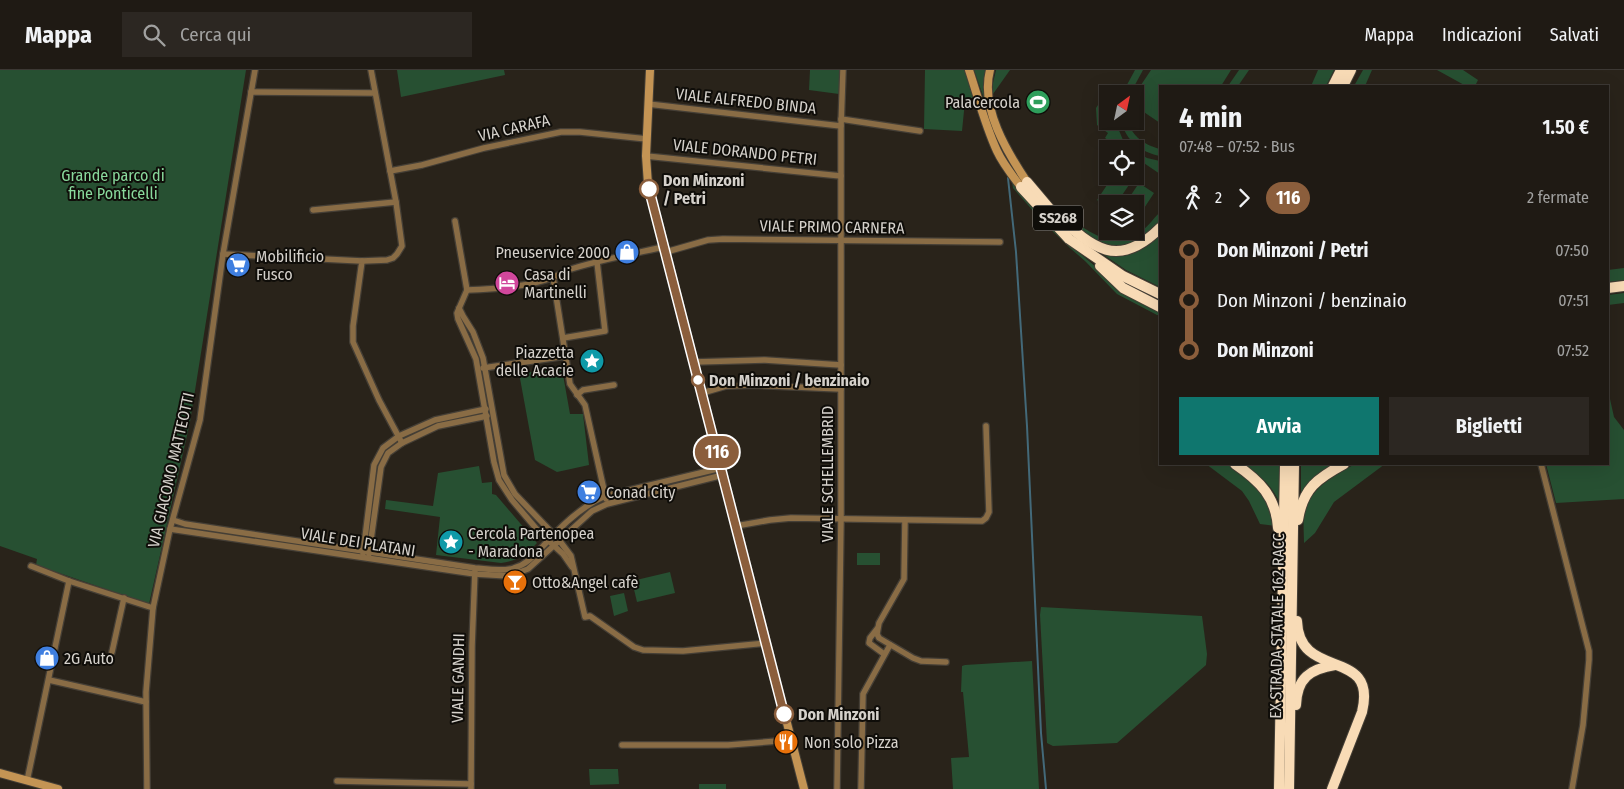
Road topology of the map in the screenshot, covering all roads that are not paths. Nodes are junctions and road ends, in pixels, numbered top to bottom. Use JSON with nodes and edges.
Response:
{"nodes":[{"id":1,"x":255,"y":70,"type":"edge"},
{"id":2,"x":371,"y":70,"type":"edge"},
{"id":3,"x":650,"y":70,"type":"edge"},
{"id":4,"x":843,"y":70,"type":"edge"},
{"id":5,"x":969,"y":70,"type":"edge"},
{"id":6,"x":990,"y":70,"type":"edge"},
{"id":7,"x":1342,"y":70,"type":"edge"},
{"id":8,"x":1353,"y":70,"type":"edge"},
{"id":9,"x":1334,"y":85,"type":"edge"},
{"id":10,"x":1344,"y":85,"type":"edge"},
{"id":11,"x":1349,"y":85,"type":"edge"},
{"id":12,"x":251,"y":92,"type":"junction"},
{"id":13,"x":374,"y":93,"type":"junction"},
{"id":14,"x":648,"y":104,"type":"junction"},
{"id":15,"x":841,"y":122,"type":"junction"},
{"id":16,"x":920,"y":131,"type":"dead end"},
{"id":17,"x":647,"y":139,"type":"junction"},
{"id":18,"x":646,"y":156,"type":"junction"},
{"id":19,"x":390,"y":171,"type":"junction"},
{"id":20,"x":841,"y":176,"type":"junction"},
{"id":21,"x":1024,"y":184,"type":"junction"},
{"id":22,"x":396,"y":202,"type":"junction"},
{"id":23,"x":313,"y":210,"type":"dead end"},
{"id":24,"x":1051,"y":210,"type":"junction"},
{"id":25,"x":456,"y":221,"type":"dead end"},
{"id":26,"x":1159,"y":229,"type":"edge"},
{"id":27,"x":1069,"y":239,"type":"junction"},
{"id":28,"x":842,"y":241,"type":"junction"},
{"id":29,"x":1000,"y":242,"type":"dead end"},
{"id":30,"x":665,"y":250,"type":"junction"},
{"id":31,"x":1090,"y":253,"type":"junction"},
{"id":32,"x":223,"y":254,"type":"junction"},
{"id":33,"x":362,"y":261,"type":"junction"},
{"id":34,"x":597,"y":262,"type":"junction"},
{"id":35,"x":553,"y":277,"type":"junction"},
{"id":36,"x":1624,"y":286,"type":"edge"},
{"id":37,"x":1609,"y":288,"type":"edge"},
{"id":38,"x":467,"y":290,"type":"junction"},
{"id":39,"x":1159,"y":294,"type":"edge"},
{"id":40,"x":1159,"y":306,"type":"edge"},
{"id":41,"x":460,"y":308,"type":"junction"},
{"id":42,"x":564,"y":338,"type":"junction"},
{"id":43,"x":566,"y":356,"type":"junction"},
{"id":44,"x":694,"y":362,"type":"junction"},
{"id":45,"x":841,"y":365,"type":"junction"},
{"id":46,"x":485,"y":367,"type":"junction"},
{"id":47,"x":478,"y":369,"type":"junction"},
{"id":48,"x":614,"y":385,"type":"dead end"},
{"id":49,"x":841,"y":389,"type":"junction"},
{"id":50,"x":702,"y":393,"type":"junction"},
{"id":51,"x":577,"y":395,"type":"junction"},
{"id":52,"x":488,"y":412,"type":"junction"},
{"id":53,"x":986,"y":426,"type":"dead end"},
{"id":54,"x":399,"y":436,"type":"junction"},
{"id":55,"x":402,"y":443,"type":"junction"},
{"id":56,"x":1237,"y":465,"type":"edge"},
{"id":57,"x":1285,"y":465,"type":"edge"},
{"id":58,"x":1294,"y":465,"type":"edge"},
{"id":59,"x":1342,"y":465,"type":"edge"},
{"id":60,"x":1541,"y":465,"type":"edge"},
{"id":61,"x":722,"y":472,"type":"junction"},
{"id":62,"x":605,"y":496,"type":"junction"},
{"id":63,"x":607,"y":504,"type":"junction"},
{"id":64,"x":1280,"y":517,"type":"junction"},
{"id":65,"x":841,"y":519,"type":"junction"},
{"id":66,"x":173,"y":520,"type":"junction"},
{"id":67,"x":905,"y":520,"type":"junction"},
{"id":68,"x":736,"y":526,"type":"junction"},
{"id":69,"x":170,"y":529,"type":"junction"},
{"id":70,"x":554,"y":536,"type":"junction"},
{"id":71,"x":560,"y":540,"type":"junction"},
{"id":72,"x":551,"y":543,"type":"junction"},
{"id":73,"x":366,"y":554,"type":"junction"},
{"id":74,"x":1293,"y":555,"type":"junction"},
{"id":75,"x":31,"y":566,"type":"dead end"},
{"id":76,"x":475,"y":571,"type":"junction"},
{"id":77,"x":575,"y":572,"type":"junction"},
{"id":78,"x":69,"y":581,"type":"junction"},
{"id":79,"x":124,"y":598,"type":"junction"},
{"id":80,"x":153,"y":608,"type":"junction"},
{"id":81,"x":877,"y":629,"type":"junction"},
{"id":82,"x":767,"y":643,"type":"junction"},
{"id":83,"x":890,"y":645,"type":"junction"},
{"id":84,"x":112,"y":652,"type":"dead end"},
{"id":85,"x":884,"y":654,"type":"junction"},
{"id":86,"x":946,"y":662,"type":"dead end"},
{"id":87,"x":1338,"y":665,"type":"junction"},
{"id":88,"x":49,"y":680,"type":"junction"},
{"id":89,"x":146,"y":702,"type":"junction"},
{"id":90,"x":791,"y":740,"type":"junction"},
{"id":91,"x":622,"y":745,"type":"dead end"},
{"id":92,"x":0,"y":773,"type":"edge"},
{"id":93,"x":28,"y":781,"type":"junction"},
{"id":94,"x":337,"y":781,"type":"dead end"},
{"id":95,"x":471,"y":786,"type":"edge"},
{"id":96,"x":58,"y":789,"type":"edge"},
{"id":97,"x":147,"y":789,"type":"edge"},
{"id":98,"x":804,"y":789,"type":"edge"},
{"id":99,"x":837,"y":789,"type":"edge"},
{"id":100,"x":861,"y":789,"type":"edge"},
{"id":101,"x":1279,"y":789,"type":"edge"},
{"id":102,"x":1290,"y":789,"type":"edge"},
{"id":103,"x":1332,"y":789,"type":"edge"},
{"id":104,"x":1572,"y":789,"type":"edge"}],
"edges":[{"from":1,"to":12,"type":"street","name":"VIA GIACOMO MATTEOTTI"},
{"from":2,"to":13,"type":"street"},
{"from":3,"to":14,"type":"street"},
{"from":4,"to":15,"type":"street","name":"VIALE SCHELLEMBRID"},
{"from":5,"to":21,"type":"street"},
{"from":6,"to":21,"type":"street"},
{"from":7,"to":9,"type":"highway"},
{"from":8,"to":10,"type":"highway"},
{"from":8,"to":11,"type":"highway"},
{"from":12,"to":13,"type":"street"},
{"from":12,"to":32,"type":"street","name":"VIA GIACOMO MATTEOTTI"},
{"from":13,"to":19,"type":"street"},
{"from":14,"to":15,"type":"street","name":"VIALE ALFREDO BINDA"},
{"from":14,"to":17,"type":"street"},
{"from":15,"to":16,"type":"street","name":"VIALE ALFREDO BINDA"},
{"from":15,"to":20,"type":"street","name":"VIALE SCHELLEMBRID"},
{"from":17,"to":18,"type":"street"},
{"from":17,"to":19,"type":"street","name":"VIA CARAFA"},
{"from":18,"to":20,"type":"street","name":"VIALE DORANDO PETRI"},
{"from":18,"to":30,"type":"street"},
{"from":19,"to":22,"type":"street"},
{"from":20,"to":28,"type":"street","name":"VIALE SCHELLEMBRID"},
{"from":21,"to":24,"type":"highway","number":"SS268"},
{"from":21,"to":27,"type":"highway","number":"SS268"},
{"from":22,"to":23,"type":"street"},
{"from":22,"to":33,"type":"street"},
{"from":24,"to":26,"type":"highway"},
{"from":24,"to":31,"type":"highway","number":"SS268"},
{"from":25,"to":38,"type":"street"},
{"from":27,"to":31,"type":"highway","number":"SS268"},
{"from":27,"to":40,"type":"highway"},
{"from":28,"to":29,"type":"street","name":"VIALE PRIMO CARNERA"},
{"from":28,"to":30,"type":"street","name":"VIALE PRIMO CARNERA"},
{"from":28,"to":45,"type":"street","name":"VIALE SCHELLEMBRID"},
{"from":30,"to":34,"type":"street","name":"VIALE PRIMO CARNERA"},
{"from":30,"to":44,"type":"street"},
{"from":31,"to":39,"type":"highway","number":"SS268"},
{"from":32,"to":33,"type":"street"},
{"from":32,"to":66,"type":"street","name":"VIA GIACOMO MATTEOTTI"},
{"from":33,"to":54,"type":"street"},
{"from":34,"to":35,"type":"street","name":"VIALE PRIMO CARNERA"},
{"from":34,"to":42,"type":"street"},
{"from":35,"to":38,"type":"street","name":"VIALE PRIMO CARNERA"},
{"from":35,"to":42,"type":"street"},
{"from":36,"to":37,"type":"highway"},
{"from":38,"to":41,"type":"street"},
{"from":41,"to":46,"type":"street"},
{"from":41,"to":47,"type":"street"},
{"from":42,"to":43,"type":"street"},
{"from":43,"to":46,"type":"street"},
{"from":43,"to":51,"type":"street"},
{"from":44,"to":45,"type":"street"},
{"from":44,"to":50,"type":"street"},
{"from":45,"to":49,"type":"street","name":"VIALE SCHELLEMBRID"},
{"from":46,"to":47,"type":"street"},
{"from":46,"to":52,"type":"street"},
{"from":47,"to":52,"type":"street"},
{"from":48,"to":51,"type":"street"},
{"from":49,"to":50,"type":"street"},
{"from":49,"to":65,"type":"street","name":"VIALE SCHELLEMBRID"},
{"from":50,"to":61,"type":"street"},
{"from":51,"to":62,"type":"street"},
{"from":52,"to":54,"type":"street"},
{"from":52,"to":55,"type":"street"},
{"from":52,"to":70,"type":"street"},
{"from":52,"to":72,"type":"street"},
{"from":53,"to":67,"type":"street"},
{"from":54,"to":55,"type":"street"},
{"from":54,"to":73,"type":"street"},
{"from":55,"to":73,"type":"street"},
{"from":56,"to":64,"type":"highway"},
{"from":57,"to":64,"type":"highway","name":"EX STRADA STATALE 162 RACC"},
{"from":58,"to":74,"type":"highway","name":"EX STRADA STATALE 162 RACC"},
{"from":59,"to":74,"type":"highway"},
{"from":60,"to":104,"type":"street"},
{"from":61,"to":62,"type":"street","name":"VIALE DEI PLATANI"},
{"from":61,"to":63,"type":"street","name":"VIALE DEI PLATANI"},
{"from":61,"to":68,"type":"street"},
{"from":62,"to":63,"type":"street"},
{"from":62,"to":70,"type":"street","name":"VIALE DEI PLATANI"},
{"from":63,"to":71,"type":"street","name":"VIALE DEI PLATANI"},
{"from":64,"to":101,"type":"highway","name":"EX STRADA STATALE 162 RACC"},
{"from":65,"to":67,"type":"street"},
{"from":65,"to":68,"type":"street"},
{"from":65,"to":99,"type":"street","name":"VIALE SCHELLEMBRID"},
{"from":66,"to":69,"type":"street","name":"VIA GIACOMO MATTEOTTI"},
{"from":66,"to":73,"type":"street","name":"VIALE DEI PLATANI"},
{"from":67,"to":81,"type":"street"},
{"from":68,"to":82,"type":"street"},
{"from":69,"to":73,"type":"street","name":"VIALE DEI PLATANI"},
{"from":69,"to":80,"type":"street","name":"VIA GIACOMO MATTEOTTI"},
{"from":70,"to":71,"type":"street"},
{"from":70,"to":72,"type":"street","name":"VIALE DEI PLATANI"},
{"from":71,"to":72,"type":"street","name":"VIALE DEI PLATANI"},
{"from":71,"to":77,"type":"street"},
{"from":72,"to":76,"type":"street","name":"VIALE DEI PLATANI"},
{"from":72,"to":77,"type":"street"},
{"from":73,"to":76,"type":"street","name":"VIALE DEI PLATANI"},
{"from":74,"to":87,"type":"highway"},
{"from":74,"to":102,"type":"highway","name":"EX STRADA STATALE 162 RACC"},
{"from":75,"to":78,"type":"street"},
{"from":76,"to":95,"type":"street","name":"VIALE GANDHI"},
{"from":77,"to":82,"type":"street"},
{"from":78,"to":79,"type":"street"},
{"from":78,"to":88,"type":"street"},
{"from":79,"to":80,"type":"street"},
{"from":79,"to":84,"type":"street"},
{"from":80,"to":89,"type":"street","name":"VIA GIACOMO MATTEOTTI"},
{"from":81,"to":83,"type":"street"},
{"from":81,"to":85,"type":"street"},
{"from":82,"to":90,"type":"street"},
{"from":83,"to":85,"type":"street"},
{"from":83,"to":86,"type":"street"},
{"from":85,"to":100,"type":"street"},
{"from":87,"to":102,"type":"highway"},
{"from":87,"to":103,"type":"highway"},
{"from":88,"to":89,"type":"street"},
{"from":88,"to":93,"type":"street"},
{"from":89,"to":97,"type":"street","name":"VIA GIACOMO MATTEOTTI"},
{"from":90,"to":91,"type":"street"},
{"from":90,"to":98,"type":"street"},
{"from":92,"to":93,"type":"street"},
{"from":93,"to":96,"type":"street"},
{"from":94,"to":95,"type":"street"}]}
